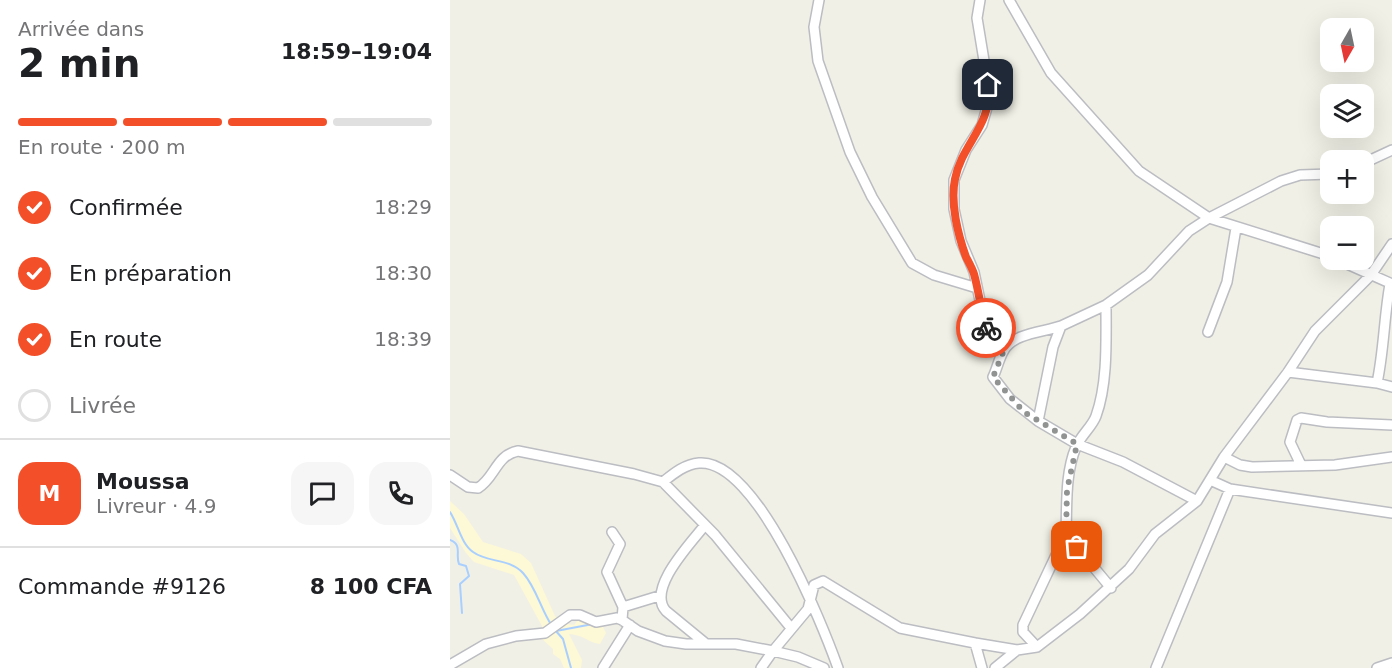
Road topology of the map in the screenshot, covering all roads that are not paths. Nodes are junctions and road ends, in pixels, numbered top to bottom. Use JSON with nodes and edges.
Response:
{"nodes":[{"id":1,"x":819,"y":0,"type":"edge"},
{"id":2,"x":980,"y":0,"type":"edge"},
{"id":3,"x":1009,"y":0,"type":"edge"},
{"id":4,"x":1392,"y":150,"type":"edge"},
{"id":5,"x":1374,"y":158,"type":"edge"},
{"id":6,"x":1320,"y":174,"type":"edge"},
{"id":7,"x":1209,"y":218,"type":"junction"},
{"id":8,"x":1236,"y":228,"type":"junction"},
{"id":9,"x":1392,"y":244,"type":"edge"},
{"id":10,"x":1320,"y":253,"type":"edge"},
{"id":11,"x":1362,"y":270,"type":"edge"},
{"id":12,"x":1371,"y":274,"type":"junction"},
{"id":13,"x":1391,"y":284,"type":"edge"},
{"id":14,"x":977,"y":288,"type":"junction"},
{"id":15,"x":1106,"y":305,"type":"junction"},
{"id":16,"x":1061,"y":326,"type":"junction"},
{"id":17,"x":1208,"y":333,"type":"dead end"},
{"id":18,"x":1004,"y":350,"type":"junction"},
{"id":19,"x":1288,"y":372,"type":"junction"},
{"id":20,"x":1377,"y":383,"type":"junction"},
{"id":21,"x":1392,"y":387,"type":"edge"},
{"id":22,"x":1038,"y":421,"type":"junction"},
{"id":23,"x":1392,"y":425,"type":"edge"},
{"id":24,"x":1077,"y":444,"type":"junction"},
{"id":25,"x":1224,"y":457,"type":"junction"},
{"id":26,"x":1392,"y":457,"type":"edge"},
{"id":27,"x":1300,"y":465,"type":"junction"},
{"id":28,"x":450,"y":475,"type":"edge"},
{"id":29,"x":1210,"y":480,"type":"junction"},
{"id":30,"x":663,"y":482,"type":"junction"},
{"id":31,"x":1230,"y":489,"type":"junction"},
{"id":32,"x":1197,"y":501,"type":"junction"},
{"id":33,"x":1392,"y":513,"type":"edge"},
{"id":34,"x":705,"y":525,"type":"junction"},
{"id":35,"x":612,"y":532,"type":"dead end"},
{"id":36,"x":1066,"y":534,"type":"junction"},
{"id":37,"x":1111,"y":588,"type":"junction"},
{"id":38,"x":659,"y":596,"type":"junction"},
{"id":39,"x":811,"y":602,"type":"junction"},
{"id":40,"x":622,"y":607,"type":"junction"},
{"id":41,"x":626,"y":623,"type":"junction"},
{"id":42,"x":791,"y":628,"type":"junction"},
{"id":43,"x":705,"y":643,"type":"junction"},
{"id":44,"x":975,"y":643,"type":"junction"},
{"id":45,"x":1037,"y":647,"type":"junction"},
{"id":46,"x":1017,"y":650,"type":"junction"},
{"id":47,"x":772,"y":651,"type":"junction"},
{"id":48,"x":1392,"y":663,"type":"edge"},
{"id":49,"x":450,"y":665,"type":"edge"},
{"id":50,"x":603,"y":668,"type":"edge"},
{"id":51,"x":761,"y":668,"type":"edge"},
{"id":52,"x":824,"y":668,"type":"edge"},
{"id":53,"x":838,"y":668,"type":"edge"},
{"id":54,"x":982,"y":668,"type":"edge"},
{"id":55,"x":995,"y":668,"type":"edge"},
{"id":56,"x":1156,"y":668,"type":"edge"},
{"id":57,"x":1377,"y":668,"type":"edge"}],
"edges":[{"from":1,"to":14,"type":"street"},
{"from":2,"to":14,"type":"street"},
{"from":3,"to":7,"type":"street"},
{"from":4,"to":5,"type":"street"},
{"from":6,"to":7,"type":"street"},
{"from":7,"to":8,"type":"street"},
{"from":7,"to":15,"type":"street"},
{"from":8,"to":10,"type":"street"},
{"from":8,"to":17,"type":"street"},
{"from":9,"to":12,"type":"street"},
{"from":11,"to":12,"type":"street"},
{"from":12,"to":13,"type":"street"},
{"from":12,"to":19,"type":"street"},
{"from":13,"to":20,"type":"street"},
{"from":14,"to":18,"type":"street"},
{"from":15,"to":16,"type":"street"},
{"from":15,"to":24,"type":"street"},
{"from":16,"to":18,"type":"street"},
{"from":16,"to":22,"type":"street"},
{"from":18,"to":22,"type":"street"},
{"from":19,"to":20,"type":"street"},
{"from":19,"to":25,"type":"street"},
{"from":20,"to":21,"type":"street"},
{"from":22,"to":24,"type":"street"},
{"from":23,"to":27,"type":"street"},
{"from":24,"to":32,"type":"street"},
{"from":24,"to":36,"type":"street"},
{"from":25,"to":27,"type":"street"},
{"from":25,"to":29,"type":"street"},
{"from":26,"to":27,"type":"street"},
{"from":28,"to":30,"type":"street"},
{"from":29,"to":31,"type":"street"},
{"from":29,"to":32,"type":"street"},
{"from":30,"to":34,"type":"street"},
{"from":30,"to":39,"type":"street"},
{"from":31,"to":33,"type":"street"},
{"from":31,"to":56,"type":"street"},
{"from":32,"to":37,"type":"street"},
{"from":34,"to":38,"type":"street"},
{"from":34,"to":42,"type":"street"},
{"from":35,"to":40,"type":"street"},
{"from":36,"to":37,"type":"street"},
{"from":36,"to":45,"type":"street"},
{"from":37,"to":45,"type":"street"},
{"from":38,"to":40,"type":"street"},
{"from":38,"to":43,"type":"street"},
{"from":39,"to":42,"type":"street"},
{"from":39,"to":44,"type":"street"},
{"from":39,"to":53,"type":"street"},
{"from":40,"to":41,"type":"street"},
{"from":41,"to":43,"type":"street"},
{"from":41,"to":49,"type":"street"},
{"from":41,"to":50,"type":"street"},
{"from":42,"to":47,"type":"street"},
{"from":43,"to":47,"type":"street"},
{"from":44,"to":46,"type":"street"},
{"from":44,"to":54,"type":"street"},
{"from":45,"to":46,"type":"street"},
{"from":46,"to":55,"type":"street"},
{"from":47,"to":51,"type":"street"},
{"from":47,"to":52,"type":"street"},
{"from":48,"to":57,"type":"street"}]}
